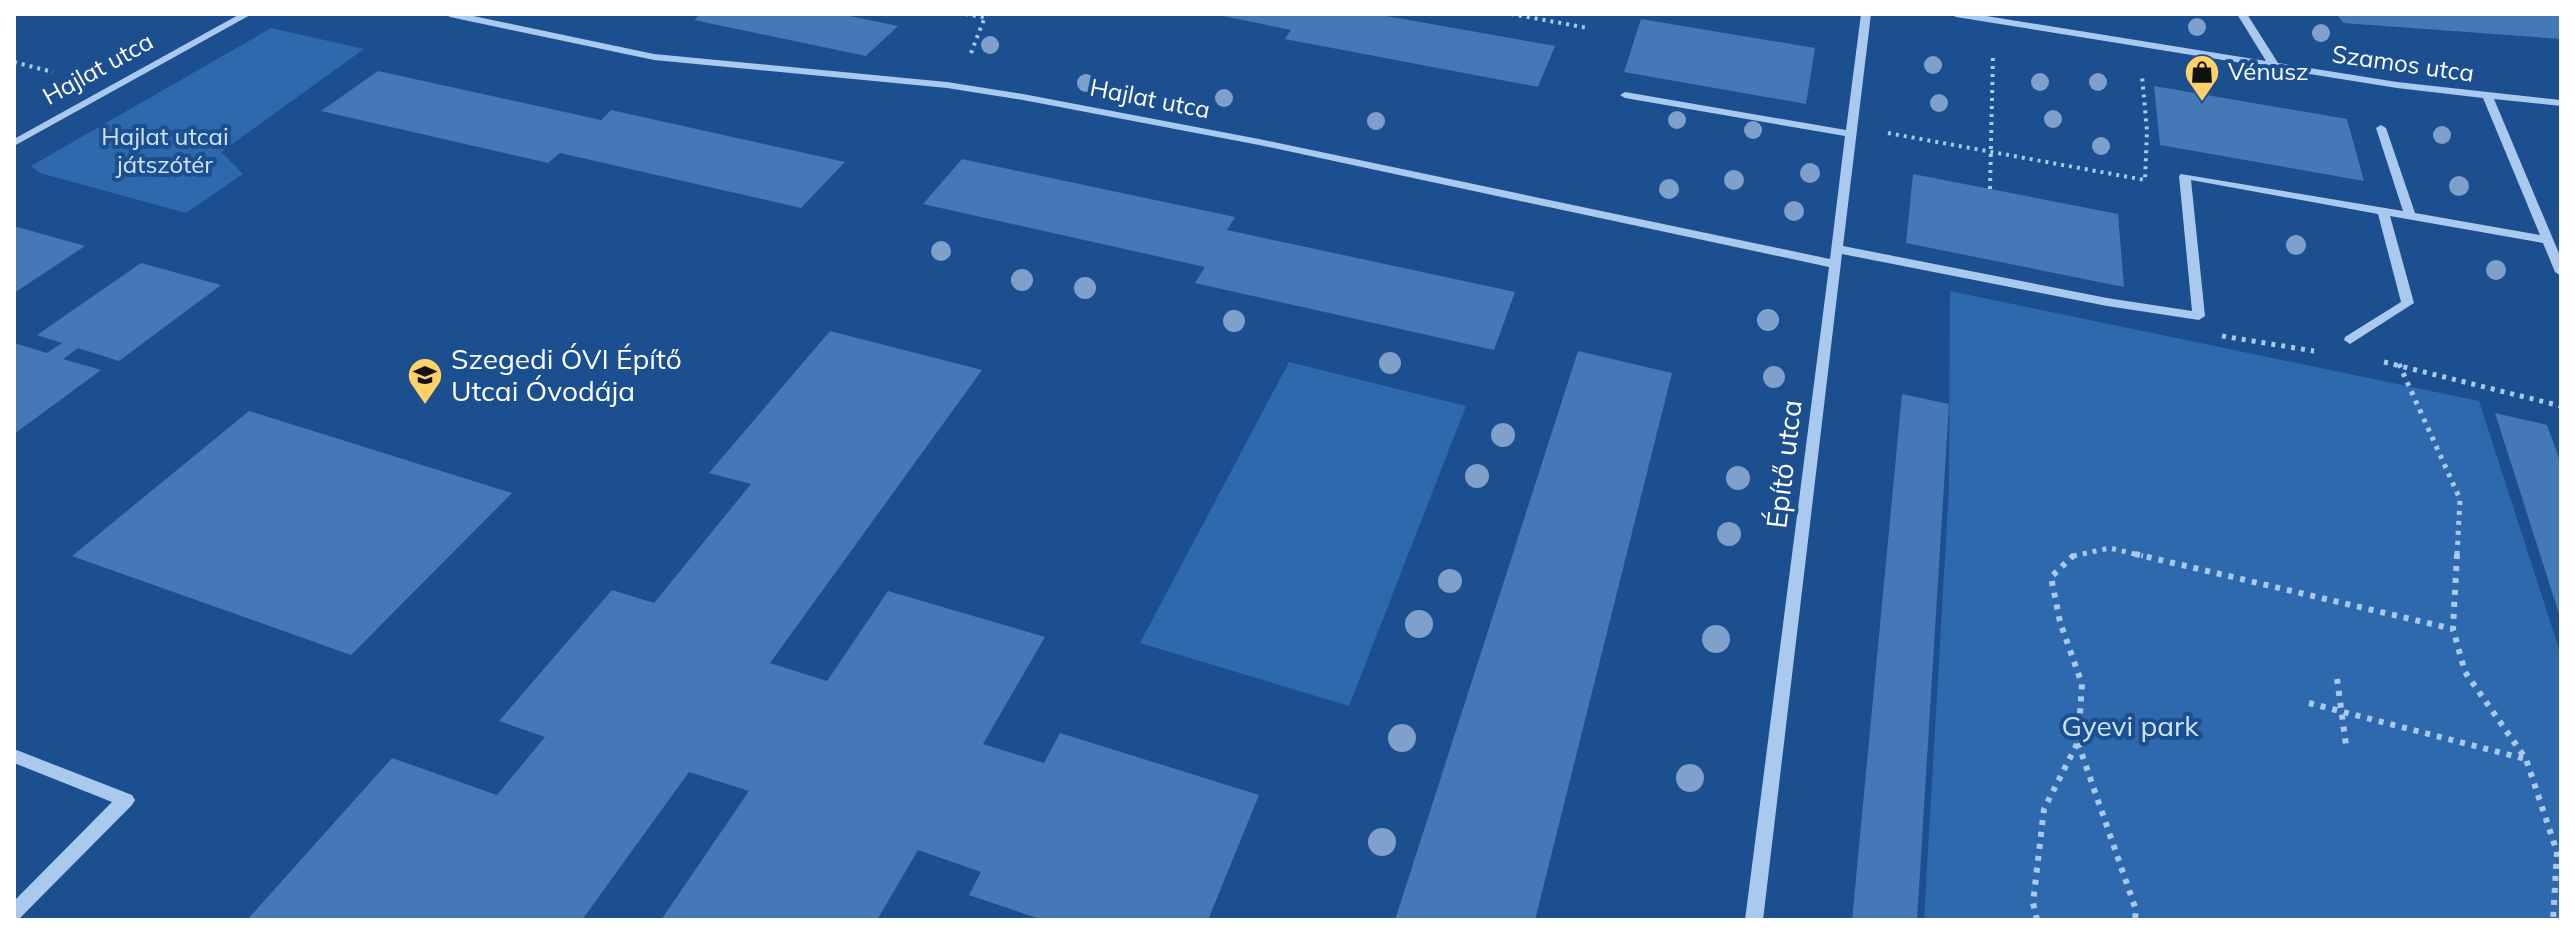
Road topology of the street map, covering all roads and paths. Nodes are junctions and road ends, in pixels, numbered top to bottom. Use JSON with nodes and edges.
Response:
{"nodes":[{"id":1,"x":247,"y":14,"type":"edge"},
{"id":2,"x":450,"y":14,"type":"edge"},
{"id":3,"x":520,"y":14,"type":"edge"},
{"id":4,"x":965,"y":14,"type":"edge"},
{"id":5,"x":1511,"y":14,"type":"edge"},
{"id":6,"x":1866,"y":14,"type":"edge"},
{"id":7,"x":1956,"y":14,"type":"edge"},
{"id":8,"x":2242,"y":14,"type":"edge"},
{"id":9,"x":984,"y":17,"type":"dead end"},
{"id":10,"x":504,"y":25,"type":"junction"},
{"id":11,"x":1588,"y":28,"type":"dead end"},
{"id":12,"x":1993,"y":45,"type":"dead end"},
{"id":13,"x":14,"y":62,"type":"edge"},
{"id":14,"x":2274,"y":65,"type":"junction"},
{"id":15,"x":2141,"y":71,"type":"dead end"},
{"id":16,"x":53,"y":72,"type":"dead end"},
{"id":17,"x":1625,"y":95,"type":"dead end"},
{"id":18,"x":2488,"y":97,"type":"junction"},
{"id":19,"x":2561,"y":103,"type":"edge"},
{"id":20,"x":2381,"y":128,"type":"dead end"},
{"id":21,"x":1851,"y":130,"type":"junction"},
{"id":22,"x":14,"y":143,"type":"edge"},
{"id":23,"x":1992,"y":151,"type":"junction"},
{"id":24,"x":1990,"y":189,"type":"dead end"},
{"id":25,"x":2383,"y":210,"type":"junction"},
{"id":26,"x":2410,"y":215,"type":"junction"},
{"id":27,"x":2547,"y":240,"type":"junction"},
{"id":28,"x":1836,"y":256,"type":"junction"},
{"id":29,"x":2561,"y":272,"type":"edge"},
{"id":30,"x":2350,"y":340,"type":"dead end"},
{"id":31,"x":2399,"y":364,"type":"dead end"},
{"id":32,"x":2453,"y":629,"type":"junction"},
{"id":33,"x":2337,"y":679,"type":"dead end"},
{"id":34,"x":2309,"y":703,"type":"dead end"},
{"id":35,"x":2342,"y":712,"type":"junction"},
{"id":36,"x":2078,"y":742,"type":"junction"},
{"id":37,"x":2346,"y":745,"type":"dead end"},
{"id":38,"x":14,"y":756,"type":"edge"},
{"id":39,"x":2526,"y":759,"type":"junction"},
{"id":40,"x":14,"y":913,"type":"edge"},
{"id":41,"x":1754,"y":920,"type":"edge"},
{"id":42,"x":2037,"y":920,"type":"edge"},
{"id":43,"x":2135,"y":920,"type":"edge"},
{"id":44,"x":2553,"y":920,"type":"edge"}],
"edges":[{"from":1,"to":22,"type":"street","name":"Hajlat utca"},
{"from":2,"to":10,"type":"street","name":"Hajlat utca"},
{"from":3,"to":10,"type":"street"},
{"from":4,"to":9,"type":"path"},
{"from":5,"to":11,"type":"path"},
{"from":6,"to":21,"type":"street","name":"Építő utca"},
{"from":7,"to":14,"type":"street","name":"Szamos utca"},
{"from":8,"to":14,"type":"street"},
{"from":10,"to":28,"type":"street","name":"Hajlat utca"},
{"from":12,"to":23,"type":"path"},
{"from":13,"to":16,"type":"path"},
{"from":14,"to":18,"type":"street","name":"Szamos utca"},
{"from":15,"to":23,"type":"path"},
{"from":17,"to":21,"type":"street"},
{"from":18,"to":19,"type":"street","name":"Szamos utca"},
{"from":18,"to":27,"type":"street"},
{"from":20,"to":26,"type":"street"},
{"from":21,"to":23,"type":"path"},
{"from":21,"to":28,"type":"street","name":"Építő utca"},
{"from":23,"to":24,"type":"path"},
{"from":25,"to":26,"type":"street"},
{"from":25,"to":28,"type":"street","name":"Hajlat utca"},
{"from":25,"to":30,"type":"street"},
{"from":26,"to":27,"type":"street"},
{"from":27,"to":29,"type":"street"},
{"from":28,"to":41,"type":"street","name":"Építő utca"},
{"from":31,"to":32,"type":"path"},
{"from":32,"to":36,"type":"path"},
{"from":32,"to":39,"type":"path"},
{"from":33,"to":35,"type":"path"},
{"from":34,"to":35,"type":"path"},
{"from":35,"to":37,"type":"path"},
{"from":35,"to":39,"type":"path"},
{"from":36,"to":42,"type":"path"},
{"from":36,"to":43,"type":"path"},
{"from":38,"to":40,"type":"street"},
{"from":39,"to":44,"type":"path"}]}
